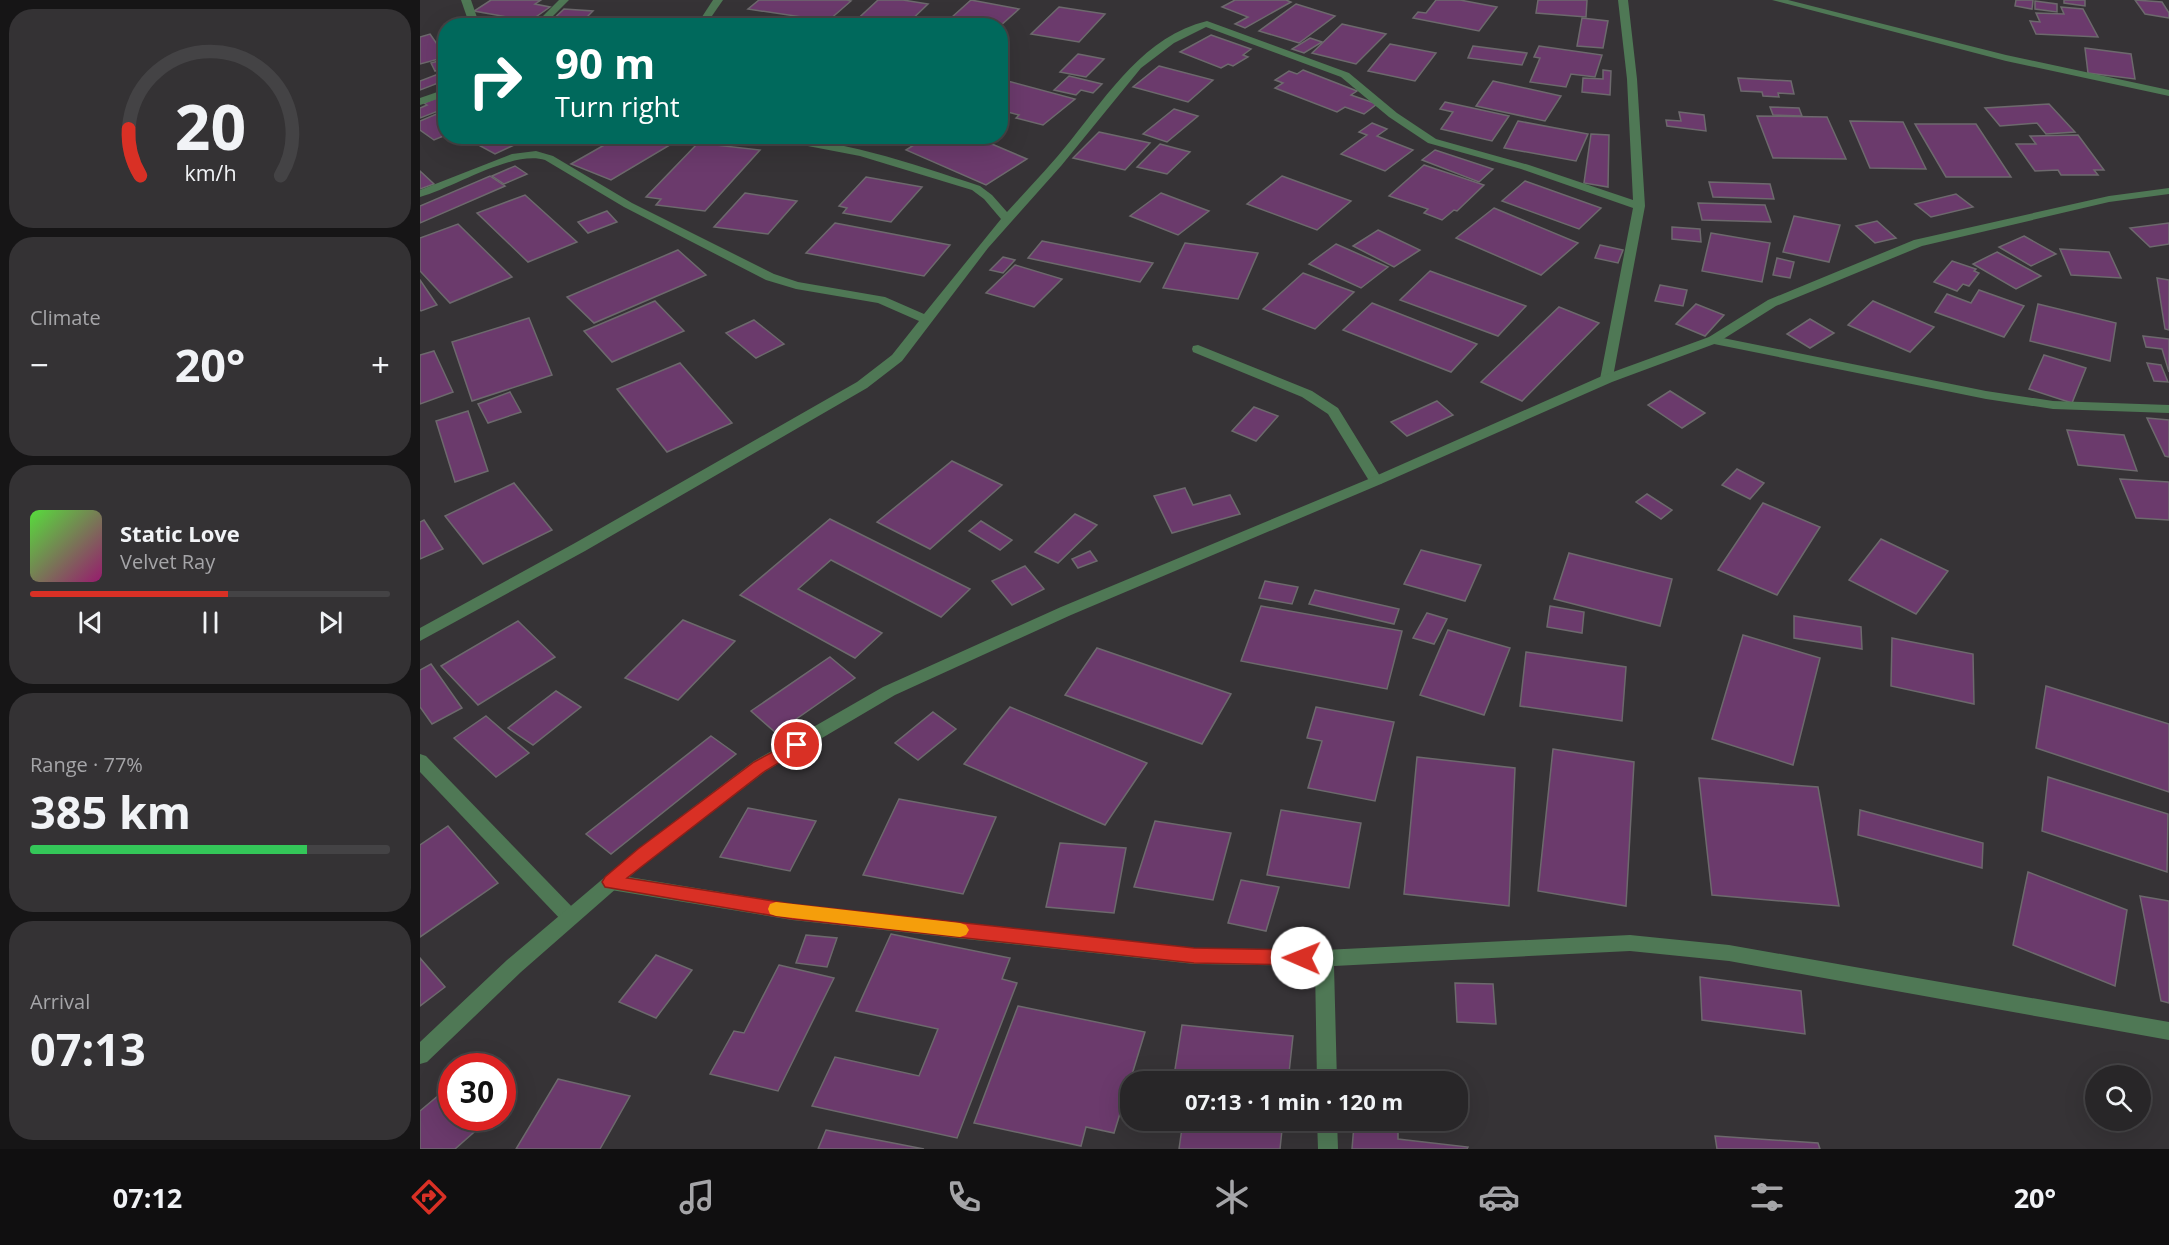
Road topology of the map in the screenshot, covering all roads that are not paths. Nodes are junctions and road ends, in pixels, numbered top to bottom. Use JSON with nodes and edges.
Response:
{"nodes":[{"id":1,"x":466,"y":0,"type":"edge"},
{"id":2,"x":564,"y":0,"type":"edge"},
{"id":3,"x":718,"y":0,"type":"edge"},
{"id":4,"x":1623,"y":0,"type":"edge"},
{"id":5,"x":1777,"y":0,"type":"edge"},
{"id":6,"x":472,"y":18,"type":"edge"},
{"id":7,"x":545,"y":18,"type":"edge"},
{"id":8,"x":706,"y":18,"type":"edge"},
{"id":9,"x":2169,"y":93,"type":"edge"},
{"id":10,"x":438,"y":95,"type":"edge"},
{"id":11,"x":420,"y":102,"type":"edge"},
{"id":12,"x":809,"y":144,"type":"edge"},
{"id":13,"x":2169,"y":191,"type":"edge"},
{"id":14,"x":420,"y":194,"type":"edge"},
{"id":15,"x":1639,"y":206,"type":"junction"},
{"id":16,"x":1007,"y":219,"type":"junction"},
{"id":17,"x":926,"y":320,"type":"junction"},
{"id":18,"x":1713,"y":340,"type":"junction"},
{"id":19,"x":1198,"y":350,"type":"dead end"},
{"id":20,"x":1607,"y":379,"type":"junction"},
{"id":21,"x":2169,"y":409,"type":"edge"},
{"id":22,"x":1377,"y":481,"type":"junction"},
{"id":23,"x":420,"y":635,"type":"edge"},
{"id":24,"x":420,"y":761,"type":"edge"},
{"id":25,"x":611,"y":882,"type":"junction"},
{"id":26,"x":570,"y":917,"type":"junction"},
{"id":27,"x":1324,"y":958,"type":"junction"},
{"id":28,"x":2169,"y":1032,"type":"edge"},
{"id":29,"x":420,"y":1054,"type":"edge"},
{"id":30,"x":1327,"y":1071,"type":"edge"},
{"id":31,"x":1327,"y":1131,"type":"edge"},
{"id":32,"x":1328,"y":1149,"type":"edge"}],
"edges":[{"from":1,"to":6,"type":"street"},
{"from":2,"to":7,"type":"street"},
{"from":3,"to":8,"type":"street"},
{"from":4,"to":15,"type":"street"},
{"from":5,"to":9,"type":"street"},
{"from":10,"to":11,"type":"street"},
{"from":12,"to":16,"type":"street"},
{"from":13,"to":18,"type":"street"},
{"from":14,"to":17,"type":"street"},
{"from":15,"to":16,"type":"street"},
{"from":15,"to":20,"type":"street"},
{"from":16,"to":17,"type":"street"},
{"from":17,"to":23,"type":"street"},
{"from":18,"to":20,"type":"street"},
{"from":18,"to":21,"type":"street"},
{"from":19,"to":22,"type":"street"},
{"from":20,"to":22,"type":"street"},
{"from":22,"to":25,"type":"street"},
{"from":24,"to":26,"type":"street"},
{"from":25,"to":26,"type":"street"},
{"from":25,"to":27,"type":"street"},
{"from":26,"to":29,"type":"street"},
{"from":27,"to":28,"type":"street"},
{"from":27,"to":30,"type":"street"},
{"from":31,"to":32,"type":"street"}]}
